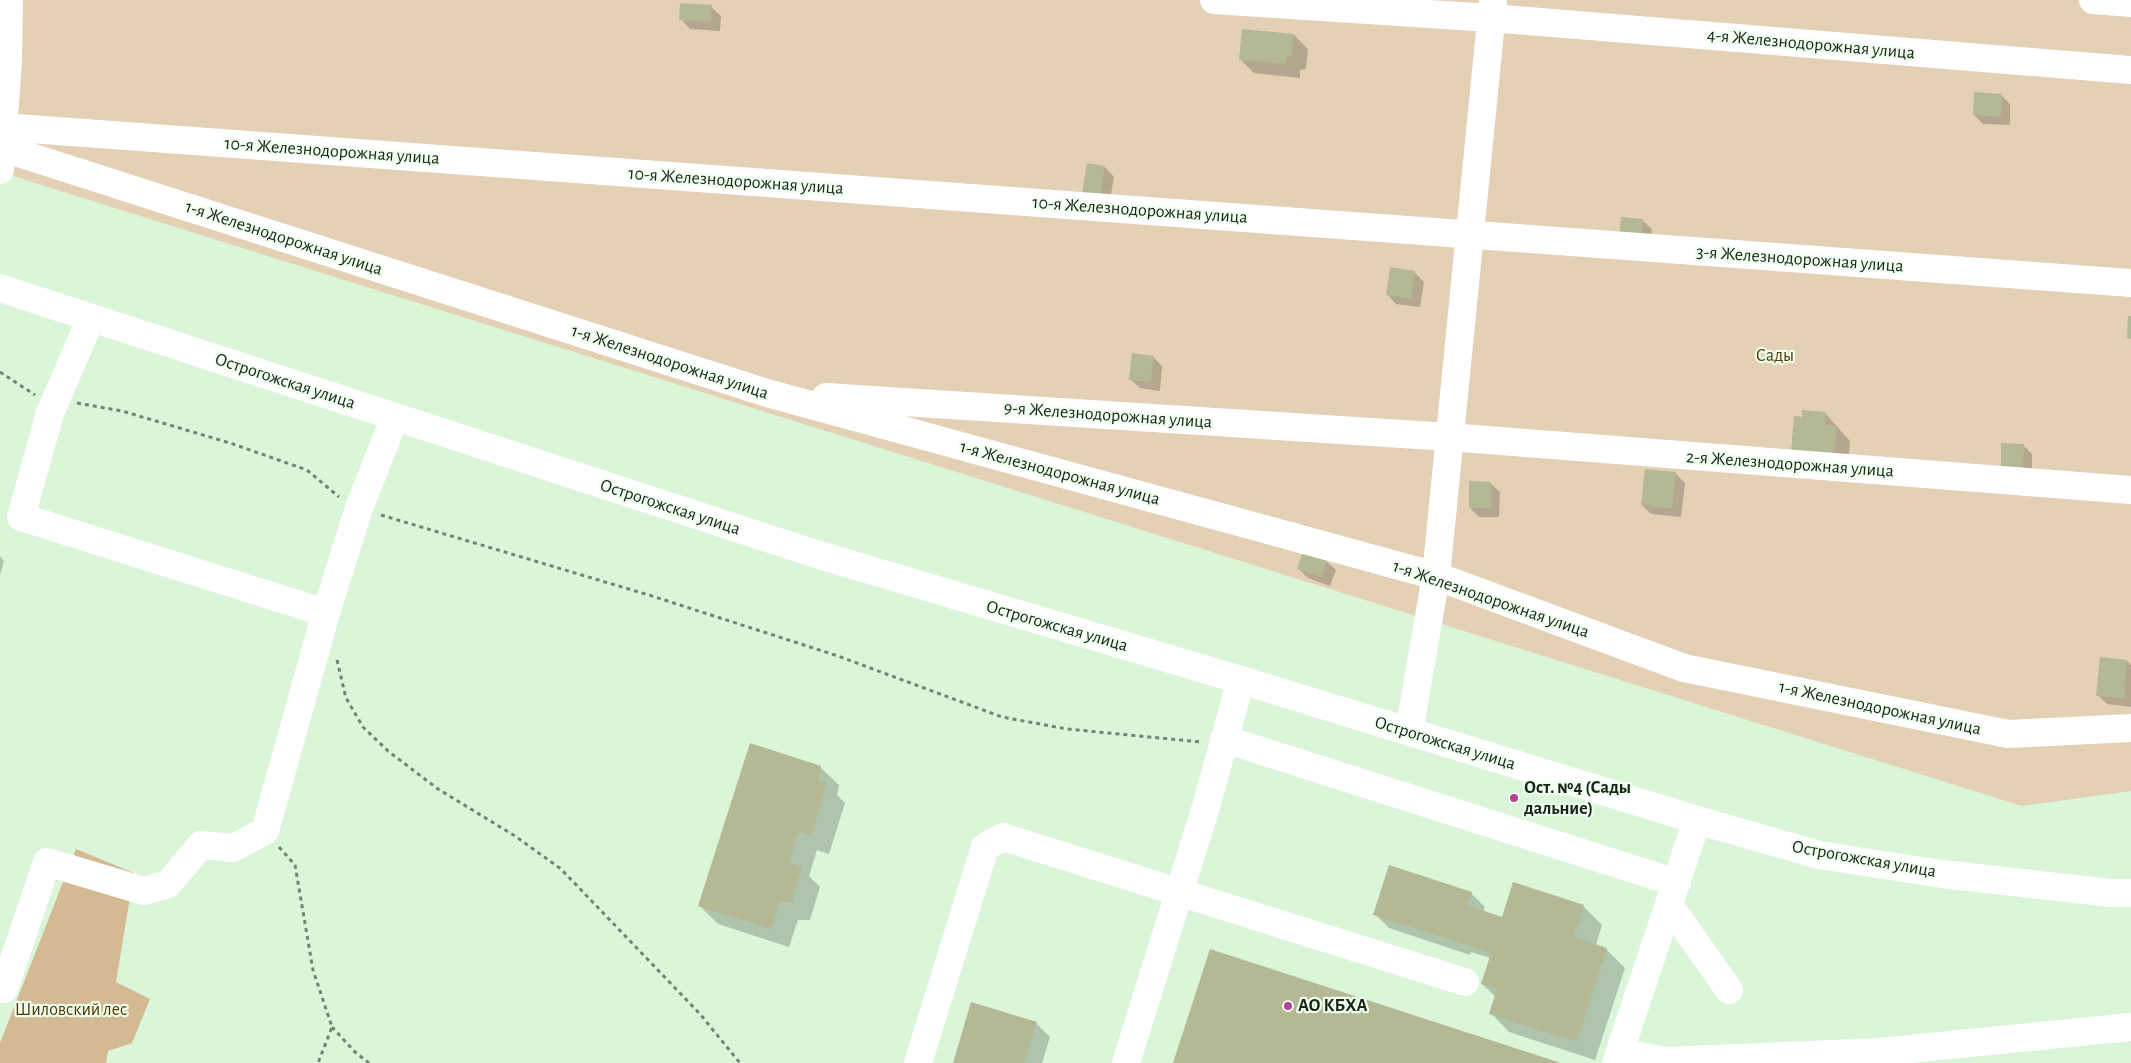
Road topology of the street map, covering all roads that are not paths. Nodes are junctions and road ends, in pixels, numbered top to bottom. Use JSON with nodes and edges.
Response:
{"nodes":[{"id":1,"x":9,"y":0,"type":"edge"},
{"id":2,"x":1214,"y":0,"type":"edge"},
{"id":3,"x":2093,"y":0,"type":"edge"},
{"id":4,"x":2131,"y":3,"type":"edge"},
{"id":5,"x":1492,"y":9,"type":"edge"},
{"id":6,"x":4,"y":61,"type":"edge"},
{"id":7,"x":2131,"y":70,"type":"edge"},
{"id":8,"x":1,"y":148,"type":"edge"},
{"id":9,"x":1470,"y":234,"type":"junction"},
{"id":10,"x":2131,"y":283,"type":"edge"},
{"id":11,"x":0,"y":288,"type":"edge"},
{"id":12,"x":91,"y":318,"type":"junction"},
{"id":13,"x":767,"y":393,"type":"junction"},
{"id":14,"x":395,"y":417,"type":"junction"},
{"id":15,"x":1449,"y":437,"type":"junction"},
{"id":16,"x":2131,"y":490,"type":"edge"},
{"id":17,"x":1436,"y":576,"type":"junction"},
{"id":18,"x":326,"y":613,"type":"junction"},
{"id":19,"x":1241,"y":680,"type":"junction"},
{"id":20,"x":2131,"y":728,"type":"edge"},
{"id":21,"x":1409,"y":732,"type":"junction"},
{"id":22,"x":1224,"y":739,"type":"junction"},
{"id":23,"x":1697,"y":820,"type":"junction"},
{"id":24,"x":1179,"y":892,"type":"junction"},
{"id":25,"x":2131,"y":893,"type":"edge"},
{"id":26,"x":1673,"y":894,"type":"junction"},
{"id":27,"x":1465,"y":982,"type":"dead end"},
{"id":28,"x":4,"y":989,"type":"dead end"},
{"id":29,"x":1729,"y":990,"type":"dead end"},
{"id":30,"x":2131,"y":1027,"type":"edge"},
{"id":31,"x":1618,"y":1058,"type":"edge"},
{"id":32,"x":918,"y":1063,"type":"edge"},
{"id":33,"x":1126,"y":1063,"type":"edge"}],
"edges":[{"from":1,"to":6,"type":"street"},
{"from":2,"to":5,"type":"street","name":"4-я Железнодорожная улица"},
{"from":3,"to":4,"type":"street"},
{"from":5,"to":7,"type":"street","name":"4-я Железнодорожная улица"},
{"from":5,"to":9,"type":"street"},
{"from":6,"to":8,"type":"street"},
{"from":8,"to":9,"type":"street","name":"10-я Железнодорожная улица"},
{"from":8,"to":13,"type":"street","name":"1-я Железнодорожная улица"},
{"from":9,"to":10,"type":"street","name":"3-я Железнодорожная улица"},
{"from":9,"to":15,"type":"street"},
{"from":11,"to":12,"type":"street","name":"Острогожская улица"},
{"from":12,"to":14,"type":"street","name":"Острогожская улица"},
{"from":12,"to":18,"type":"street"},
{"from":13,"to":15,"type":"street","name":"9-я Железнодорожная улица"},
{"from":13,"to":17,"type":"street","name":"1-я Железнодорожная улица"},
{"from":14,"to":18,"type":"street"},
{"from":14,"to":19,"type":"street","name":"Острогожская улица"},
{"from":15,"to":16,"type":"street","name":"2-я Железнодорожная улица"},
{"from":15,"to":17,"type":"street"},
{"from":17,"to":20,"type":"street","name":"1-я Железнодорожная улица"},
{"from":17,"to":21,"type":"street"},
{"from":18,"to":28,"type":"street"},
{"from":19,"to":21,"type":"street","name":"Острогожская улица"},
{"from":19,"to":22,"type":"street"},
{"from":21,"to":23,"type":"street","name":"Острогожская улица"},
{"from":22,"to":24,"type":"street"},
{"from":22,"to":26,"type":"street"},
{"from":23,"to":25,"type":"street","name":"Острогожская улица"},
{"from":23,"to":26,"type":"street"},
{"from":24,"to":27,"type":"street"},
{"from":24,"to":32,"type":"street"},
{"from":24,"to":33,"type":"street"},
{"from":26,"to":29,"type":"street"},
{"from":26,"to":31,"type":"street"},
{"from":30,"to":31,"type":"street"}]}
